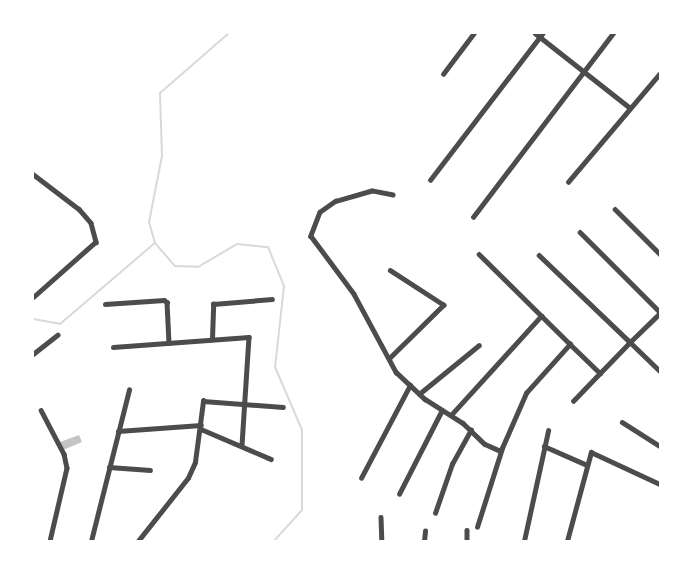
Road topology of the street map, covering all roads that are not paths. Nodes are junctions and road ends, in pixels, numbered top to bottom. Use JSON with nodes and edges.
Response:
{"nodes":[{"id":1,"x":474,"y":33,"type":"edge"},
{"id":2,"x":613,"y":33,"type":"edge"},
{"id":3,"x":539,"y":34,"type":"edge"},
{"id":4,"x":583,"y":72,"type":"junction"},
{"id":5,"x":443,"y":74,"type":"dead end"},
{"id":6,"x":660,"y":74,"type":"edge"},
{"id":7,"x":629,"y":107,"type":"junction"},
{"id":8,"x":33,"y":174,"type":"edge"},
{"id":9,"x":430,"y":180,"type":"dead end"},
{"id":10,"x":568,"y":182,"type":"dead end"},
{"id":11,"x":393,"y":195,"type":"dead end"},
{"id":12,"x":615,"y":209,"type":"dead end"},
{"id":13,"x":473,"y":217,"type":"dead end"},
{"id":14,"x":580,"y":232,"type":"dead end"},
{"id":15,"x":479,"y":254,"type":"dead end"},
{"id":16,"x":660,"y":254,"type":"edge"},
{"id":17,"x":539,"y":255,"type":"dead end"},
{"id":18,"x":390,"y":270,"type":"dead end"},
{"id":19,"x":34,"y":297,"type":"edge"},
{"id":20,"x":272,"y":299,"type":"dead end"},
{"id":21,"x":105,"y":304,"type":"dead end"},
{"id":22,"x":660,"y":312,"type":"edge"},
{"id":23,"x":541,"y":316,"type":"junction"},
{"id":24,"x":57,"y":335,"type":"dead end"},
{"id":25,"x":212,"y":339,"type":"junction"},
{"id":26,"x":630,"y":342,"type":"junction"},
{"id":27,"x":169,"y":343,"type":"junction"},
{"id":28,"x":570,"y":344,"type":"junction"},
{"id":29,"x":478,"y":345,"type":"dead end"},
{"id":30,"x":113,"y":347,"type":"dead end"},
{"id":31,"x":33,"y":354,"type":"edge"},
{"id":32,"x":390,"y":358,"type":"junction"},
{"id":33,"x":660,"y":372,"type":"edge"},
{"id":34,"x":600,"y":373,"type":"junction"},
{"id":35,"x":410,"y":385,"type":"junction"},
{"id":36,"x":129,"y":390,"type":"dead end"},
{"id":37,"x":419,"y":394,"type":"junction"},
{"id":38,"x":573,"y":401,"type":"dead end"},
{"id":39,"x":244,"y":404,"type":"junction"},
{"id":40,"x":283,"y":407,"type":"dead end"},
{"id":41,"x":40,"y":410,"type":"dead end"},
{"id":42,"x":442,"y":410,"type":"junction"},
{"id":43,"x":450,"y":415,"type":"junction"},
{"id":44,"x":622,"y":422,"type":"dead end"},
{"id":45,"x":201,"y":427,"type":"junction"},
{"id":46,"x":471,"y":430,"type":"junction"},
{"id":47,"x":118,"y":431,"type":"junction"},
{"id":48,"x":548,"y":431,"type":"dead end"},
{"id":49,"x":242,"y":446,"type":"junction"},
{"id":50,"x":544,"y":446,"type":"junction"},
{"id":51,"x":660,"y":446,"type":"edge"},
{"id":52,"x":501,"y":451,"type":"junction"},
{"id":53,"x":271,"y":459,"type":"dead end"},
{"id":54,"x":587,"y":465,"type":"junction"},
{"id":55,"x":109,"y":467,"type":"junction"},
{"id":56,"x":150,"y":470,"type":"dead end"},
{"id":57,"x":361,"y":478,"type":"dead end"},
{"id":58,"x":660,"y":484,"type":"edge"},
{"id":59,"x":399,"y":494,"type":"dead end"},
{"id":60,"x":435,"y":513,"type":"dead end"},
{"id":61,"x":381,"y":518,"type":"dead end"},
{"id":62,"x":477,"y":527,"type":"dead end"},
{"id":63,"x":467,"y":530,"type":"dead end"},
{"id":64,"x":424,"y":531,"type":"dead end"},
{"id":65,"x":50,"y":541,"type":"edge"},
{"id":66,"x":91,"y":541,"type":"edge"},
{"id":67,"x":138,"y":541,"type":"edge"},
{"id":68,"x":382,"y":541,"type":"edge"},
{"id":69,"x":424,"y":541,"type":"edge"},
{"id":70,"x":467,"y":541,"type":"edge"},
{"id":71,"x":524,"y":541,"type":"edge"},
{"id":72,"x":567,"y":541,"type":"edge"}],
"edges":[{"from":1,"to":5,"type":"street"},
{"from":2,"to":4,"type":"street"},
{"from":3,"to":4,"type":"street"},
{"from":3,"to":9,"type":"street"},
{"from":4,"to":7,"type":"street"},
{"from":4,"to":13,"type":"street"},
{"from":6,"to":7,"type":"street"},
{"from":7,"to":10,"type":"street"},
{"from":8,"to":19,"type":"street"},
{"from":11,"to":32,"type":"street"},
{"from":12,"to":16,"type":"street"},
{"from":14,"to":22,"type":"street"},
{"from":15,"to":23,"type":"street"},
{"from":17,"to":26,"type":"street"},
{"from":18,"to":32,"type":"street"},
{"from":20,"to":25,"type":"street"},
{"from":21,"to":27,"type":"street"},
{"from":22,"to":26,"type":"street"},
{"from":23,"to":28,"type":"street"},
{"from":23,"to":43,"type":"street"},
{"from":24,"to":31,"type":"street"},
{"from":25,"to":27,"type":"street"},
{"from":25,"to":39,"type":"street"},
{"from":26,"to":33,"type":"street"},
{"from":26,"to":34,"type":"street"},
{"from":27,"to":30,"type":"street"},
{"from":28,"to":34,"type":"street"},
{"from":28,"to":52,"type":"street"},
{"from":29,"to":37,"type":"street"},
{"from":32,"to":35,"type":"street"},
{"from":34,"to":38,"type":"street"},
{"from":35,"to":37,"type":"street"},
{"from":35,"to":57,"type":"street"},
{"from":36,"to":47,"type":"street"},
{"from":37,"to":42,"type":"street"},
{"from":39,"to":40,"type":"street"},
{"from":39,"to":45,"type":"street"},
{"from":39,"to":49,"type":"street"},
{"from":41,"to":65,"type":"street"},
{"from":42,"to":43,"type":"street"},
{"from":42,"to":59,"type":"street"},
{"from":43,"to":46,"type":"street"},
{"from":44,"to":51,"type":"street"},
{"from":45,"to":47,"type":"street"},
{"from":45,"to":49,"type":"street"},
{"from":45,"to":67,"type":"street"},
{"from":46,"to":52,"type":"street"},
{"from":46,"to":60,"type":"street"},
{"from":47,"to":55,"type":"street"},
{"from":48,"to":50,"type":"street"},
{"from":49,"to":53,"type":"street"},
{"from":50,"to":54,"type":"street"},
{"from":50,"to":71,"type":"street"},
{"from":52,"to":62,"type":"street"},
{"from":54,"to":58,"type":"street"},
{"from":54,"to":72,"type":"street"},
{"from":55,"to":56,"type":"street"},
{"from":55,"to":66,"type":"street"},
{"from":61,"to":68,"type":"street"},
{"from":63,"to":70,"type":"street"},
{"from":64,"to":69,"type":"street"}]}
